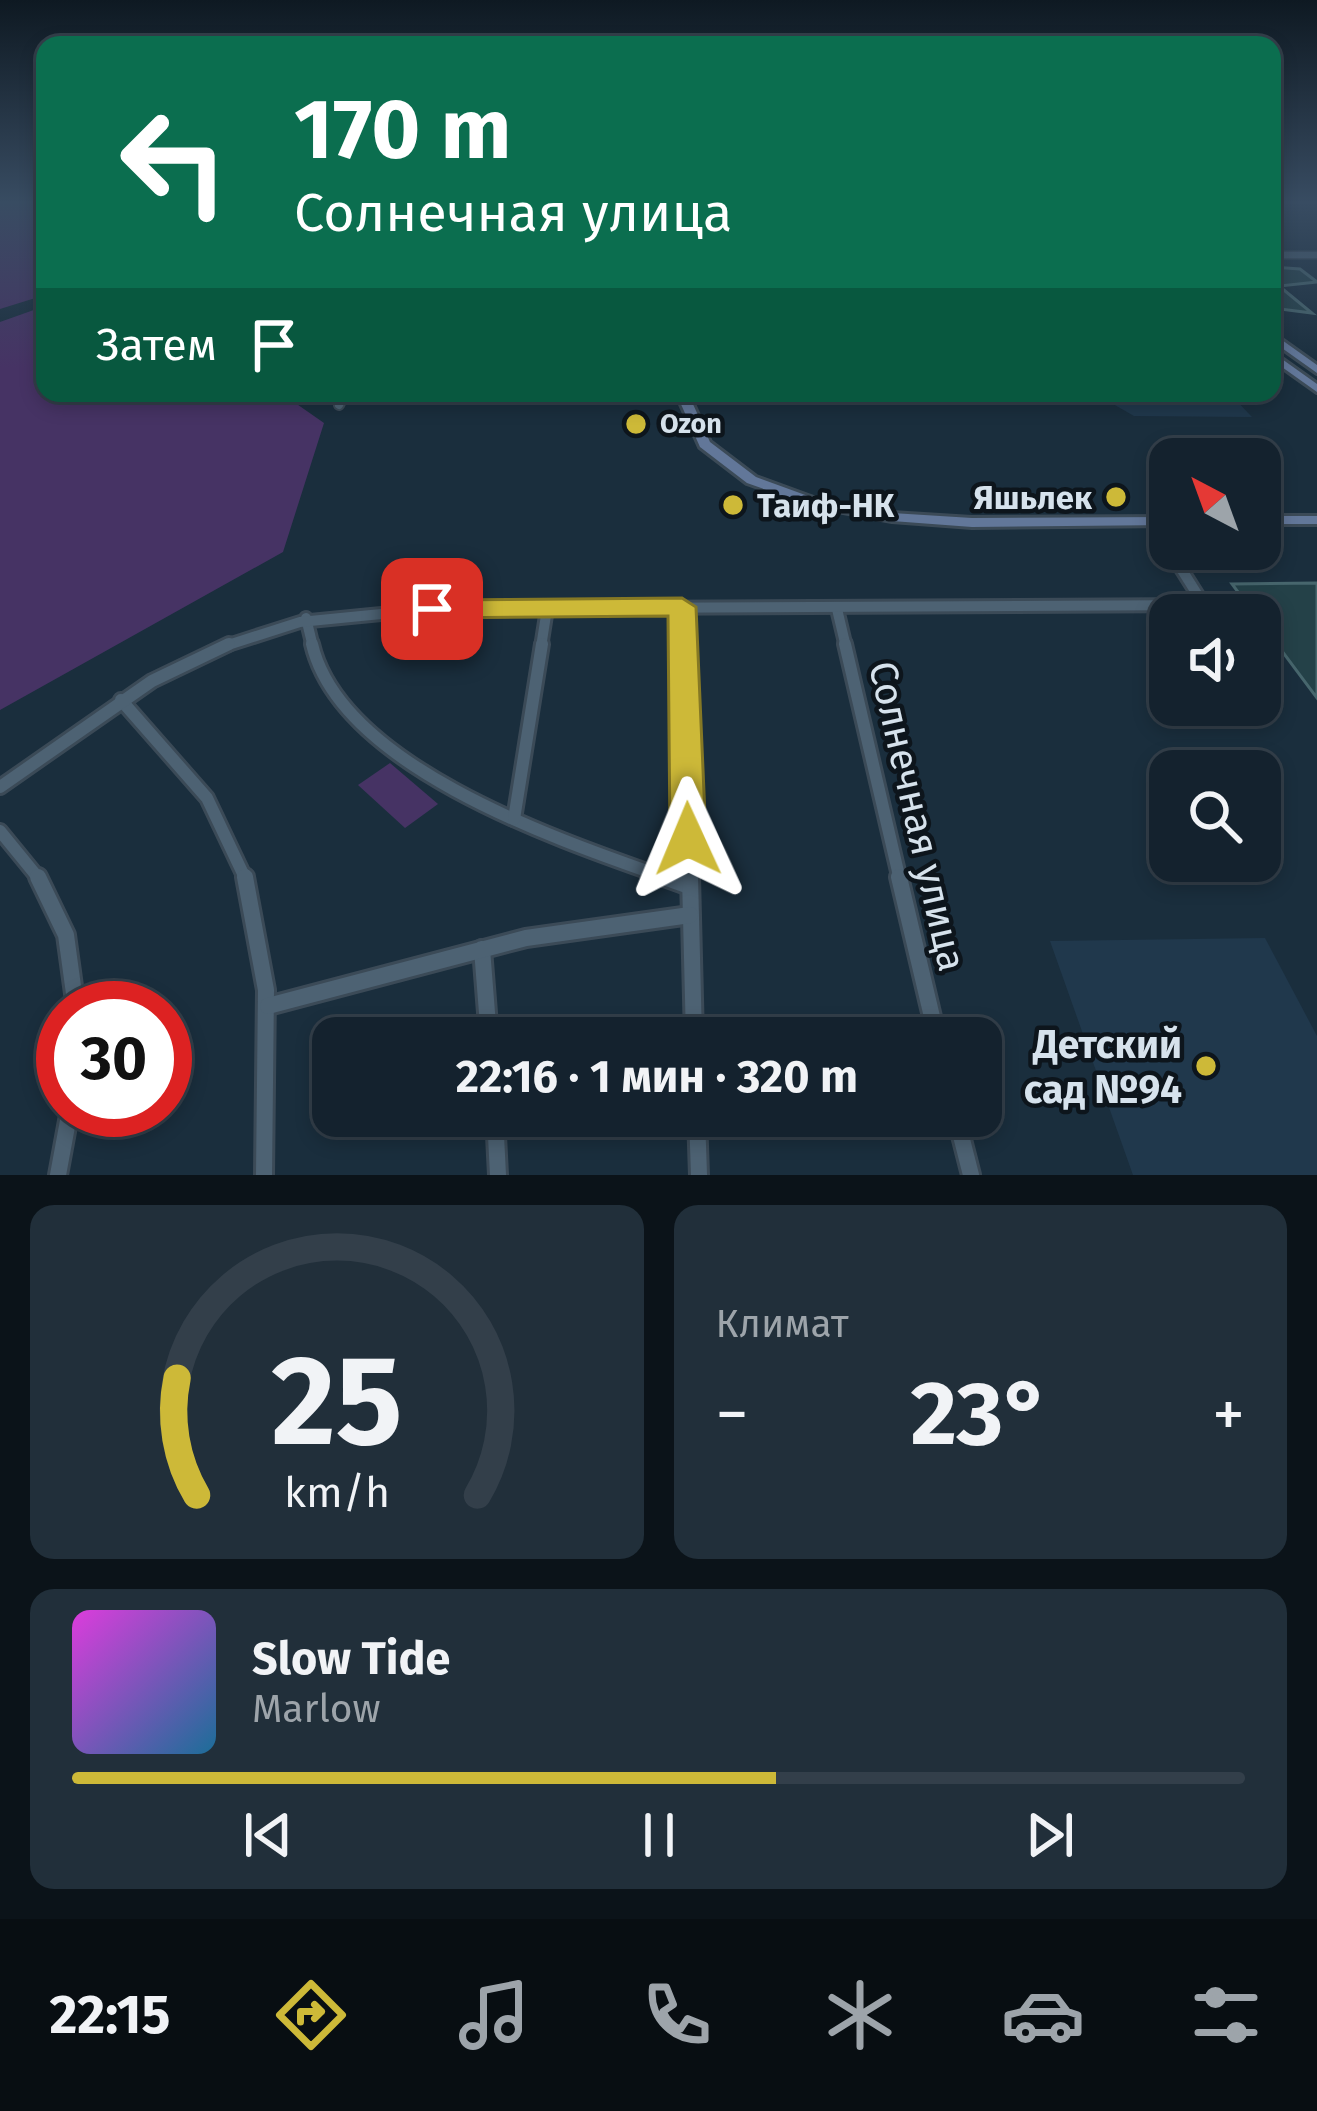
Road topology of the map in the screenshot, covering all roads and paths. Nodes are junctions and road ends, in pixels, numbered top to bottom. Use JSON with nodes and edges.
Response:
{"nodes":[{"id":1,"x":1281,"y":343,"type":"edge"},
{"id":2,"x":1281,"y":362,"type":"edge"},
{"id":3,"x":1317,"y":370,"type":"edge"},
{"id":4,"x":1317,"y":389,"type":"edge"},
{"id":5,"x":340,"y":402,"type":"edge"},
{"id":6,"x":685,"y":402,"type":"edge"},
{"id":7,"x":339,"y":405,"type":"dead end"},
{"id":8,"x":1281,"y":520,"type":"edge"},
{"id":9,"x":1317,"y":520,"type":"edge"},
{"id":10,"x":1149,"y":521,"type":"edge"},
{"id":11,"x":1182,"y":570,"type":"edge"},
{"id":12,"x":682,"y":607,"type":"junction"},
{"id":13,"x":547,"y":609,"type":"junction"},
{"id":14,"x":837,"y":609,"type":"junction"},
{"id":15,"x":306,"y":618,"type":"junction"},
{"id":16,"x":122,"y":700,"type":"junction"},
{"id":17,"x":0,"y":788,"type":"edge"},
{"id":18,"x":514,"y":819,"type":"junction"},
{"id":19,"x":0,"y":831,"type":"edge"},
{"id":20,"x":689,"y":886,"type":"junction"},
{"id":21,"x":689,"y":915,"type":"junction"},
{"id":22,"x":482,"y":949,"type":"junction"},
{"id":23,"x":73,"y":981,"type":"edge"},
{"id":24,"x":268,"y":1006,"type":"junction"},
{"id":25,"x":487,"y":1017,"type":"edge"},
{"id":26,"x":693,"y":1017,"type":"edge"},
{"id":27,"x":932,"y":1017,"type":"edge"},
{"id":28,"x":65,"y":1137,"type":"edge"},
{"id":29,"x":496,"y":1137,"type":"edge"},
{"id":30,"x":698,"y":1137,"type":"edge"},
{"id":31,"x":961,"y":1137,"type":"edge"},
{"id":32,"x":58,"y":1175,"type":"edge"},
{"id":33,"x":264,"y":1175,"type":"edge"},
{"id":34,"x":498,"y":1175,"type":"edge"},
{"id":35,"x":699,"y":1175,"type":"edge"},
{"id":36,"x":971,"y":1175,"type":"edge"}],
"edges":[{"from":1,"to":3,"type":"street"},
{"from":2,"to":4,"type":"street"},
{"from":5,"to":7,"type":"street"},
{"from":6,"to":10,"type":"street"},
{"from":8,"to":9,"type":"street"},
{"from":11,"to":14,"type":"street"},
{"from":12,"to":13,"type":"street"},
{"from":12,"to":14,"type":"street"},
{"from":12,"to":20,"type":"street"},
{"from":13,"to":15,"type":"street"},
{"from":13,"to":18,"type":"street"},
{"from":14,"to":27,"type":"street","name":"Солнечная улица"},
{"from":15,"to":16,"type":"street"},
{"from":15,"to":18,"type":"street"},
{"from":16,"to":17,"type":"street"},
{"from":16,"to":24,"type":"street"},
{"from":18,"to":20,"type":"street"},
{"from":19,"to":23,"type":"street"},
{"from":20,"to":21,"type":"street"},
{"from":21,"to":22,"type":"street"},
{"from":21,"to":26,"type":"street"},
{"from":22,"to":24,"type":"street"},
{"from":22,"to":25,"type":"street"},
{"from":24,"to":33,"type":"street"},
{"from":28,"to":32,"type":"street"},
{"from":29,"to":34,"type":"street"},
{"from":30,"to":35,"type":"street"},
{"from":31,"to":36,"type":"street"}]}
